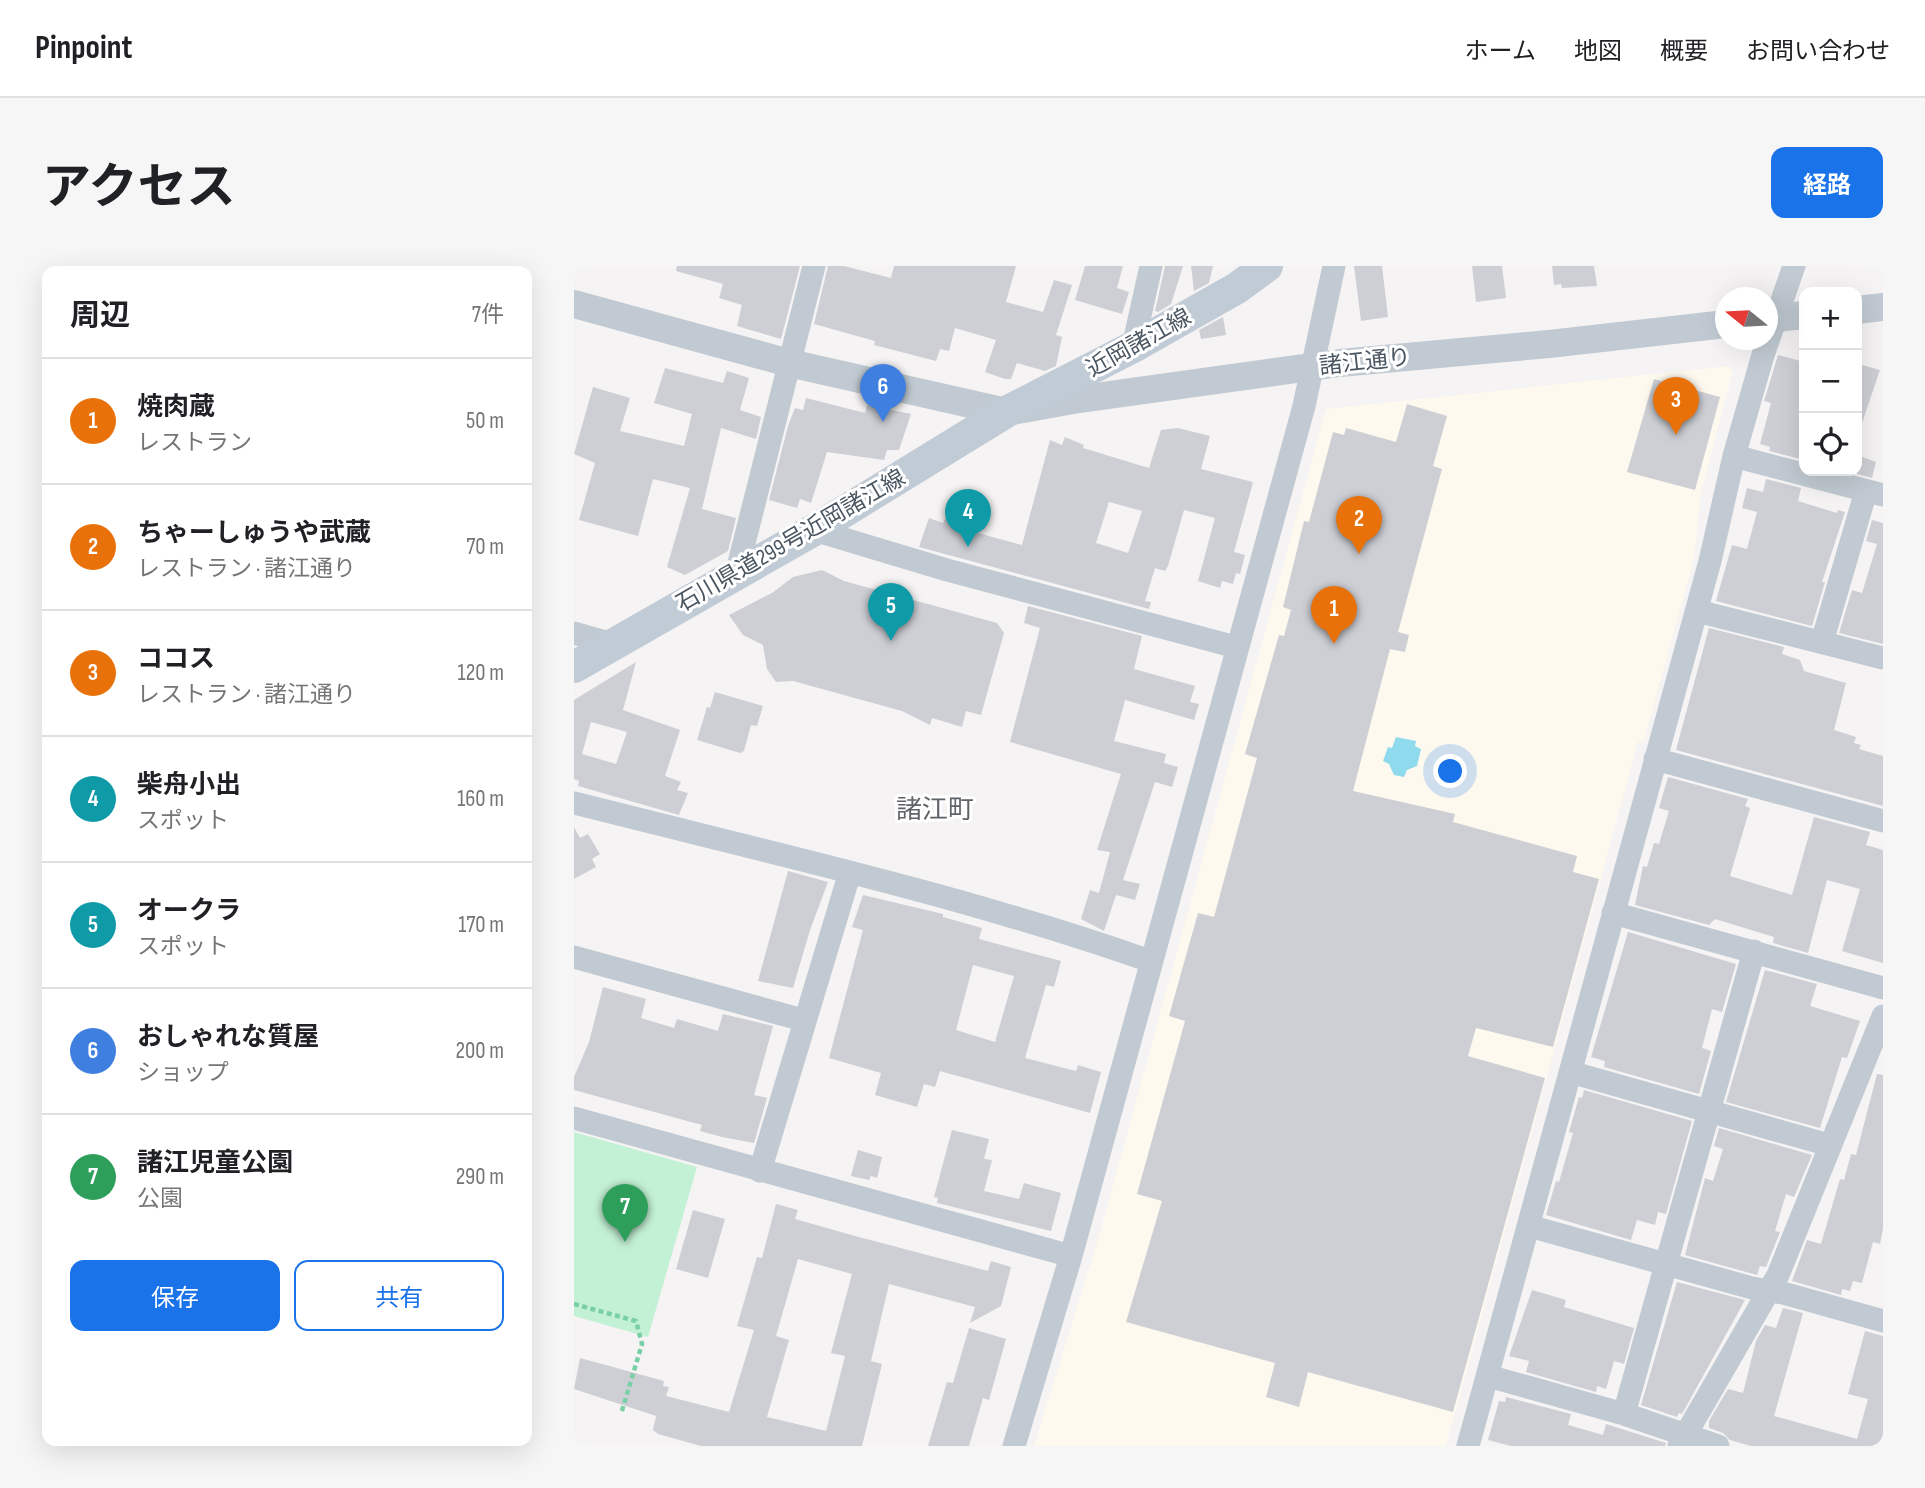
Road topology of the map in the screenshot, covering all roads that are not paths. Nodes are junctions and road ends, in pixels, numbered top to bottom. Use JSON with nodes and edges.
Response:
{"nodes":[{"id":1,"x":814,"y":266,"type":"edge"},
{"id":2,"x":1151,"y":266,"type":"edge"},
{"id":3,"x":1267,"y":266,"type":"edge"},
{"id":4,"x":1334,"y":266,"type":"edge"},
{"id":5,"x":1794,"y":266,"type":"edge"},
{"id":6,"x":574,"y":304,"type":"edge"},
{"id":7,"x":1778,"y":304,"type":"edge"},
{"id":8,"x":1883,"y":307,"type":"edge"},
{"id":9,"x":1862,"y":309,"type":"edge"},
{"id":10,"x":1799,"y":315,"type":"edge"},
{"id":11,"x":1778,"y":317,"type":"edge"},
{"id":12,"x":1715,"y":325,"type":"edge"},
{"id":13,"x":1133,"y":347,"type":"junction"},
{"id":14,"x":1763,"y":350,"type":"edge"},
{"id":15,"x":789,"y":363,"type":"junction"},
{"id":16,"x":1312,"y":367,"type":"junction"},
{"id":17,"x":1006,"y":412,"type":"junction"},
{"id":18,"x":1734,"y":456,"type":"junction"},
{"id":19,"x":1875,"y":493,"type":"edge"},
{"id":20,"x":814,"y":530,"type":"junction"},
{"id":21,"x":737,"y":571,"type":"junction"},
{"id":22,"x":1696,"y":611,"type":"junction"},
{"id":23,"x":574,"y":632,"type":"edge"},
{"id":24,"x":1822,"y":642,"type":"junction"},
{"id":25,"x":612,"y":644,"type":"junction"},
{"id":26,"x":1236,"y":647,"type":"junction"},
{"id":27,"x":1883,"y":658,"type":"edge"},
{"id":28,"x":574,"y":667,"type":"edge"},
{"id":29,"x":1654,"y":759,"type":"junction"},
{"id":30,"x":578,"y":807,"type":"edge"},
{"id":31,"x":1883,"y":821,"type":"edge"},
{"id":32,"x":850,"y":872,"type":"junction"},
{"id":33,"x":1614,"y":913,"type":"junction"},
{"id":34,"x":1754,"y":951,"type":"junction"},
{"id":35,"x":574,"y":957,"type":"edge"},
{"id":36,"x":1150,"y":961,"type":"junction"},
{"id":37,"x":1883,"y":988,"type":"edge"},
{"id":38,"x":1883,"y":1016,"type":"edge"},
{"id":39,"x":803,"y":1020,"type":"junction"},
{"id":40,"x":1570,"y":1072,"type":"junction"},
{"id":41,"x":1711,"y":1110,"type":"junction"},
{"id":42,"x":574,"y":1118,"type":"edge"},
{"id":43,"x":1829,"y":1145,"type":"junction"},
{"id":44,"x":760,"y":1171,"type":"junction"},
{"id":45,"x":1529,"y":1226,"type":"junction"},
{"id":46,"x":1071,"y":1256,"type":"junction"},
{"id":47,"x":1667,"y":1265,"type":"junction"},
{"id":48,"x":1769,"y":1291,"type":"junction"},
{"id":49,"x":1883,"y":1321,"type":"edge"},
{"id":50,"x":1488,"y":1376,"type":"junction"},
{"id":51,"x":1624,"y":1414,"type":"junction"},
{"id":52,"x":1682,"y":1441,"type":"edge"},
{"id":53,"x":1014,"y":1446,"type":"edge"},
{"id":54,"x":1468,"y":1446,"type":"edge"},
{"id":55,"x":1718,"y":1446,"type":"edge"}],
"edges":[{"from":1,"to":15,"type":"street"},
{"from":2,"to":13,"type":"street"},
{"from":3,"to":13,"type":"main road","name":"近岡諸江線"},
{"from":4,"to":16,"type":"street"},
{"from":5,"to":7,"type":"street"},
{"from":6,"to":15,"type":"street"},
{"from":8,"to":9,"type":"street"},
{"from":10,"to":11,"type":"street"},
{"from":12,"to":16,"type":"street","name":"諸江通り"},
{"from":13,"to":17,"type":"main road","name":"近岡諸江線"},
{"from":14,"to":18,"type":"street"},
{"from":15,"to":17,"type":"street"},
{"from":15,"to":21,"type":"street"},
{"from":16,"to":17,"type":"street","name":"諸江通り"},
{"from":16,"to":26,"type":"street"},
{"from":17,"to":20,"type":"main road","name":"石川県道299号近岡諸江線"},
{"from":18,"to":19,"type":"street"},
{"from":18,"to":22,"type":"street"},
{"from":19,"to":24,"type":"street"},
{"from":20,"to":21,"type":"main road","name":"石川県道299号近岡諸江線"},
{"from":20,"to":26,"type":"street"},
{"from":21,"to":25,"type":"main road","name":"石川県道299号近岡諸江線"},
{"from":22,"to":24,"type":"street"},
{"from":22,"to":29,"type":"street"},
{"from":23,"to":25,"type":"street"},
{"from":24,"to":27,"type":"street"},
{"from":25,"to":28,"type":"main road","name":"石川県道299号近岡諸江線"},
{"from":26,"to":36,"type":"street"},
{"from":29,"to":31,"type":"street"},
{"from":29,"to":33,"type":"street"},
{"from":30,"to":32,"type":"street"},
{"from":32,"to":36,"type":"street"},
{"from":32,"to":39,"type":"street"},
{"from":33,"to":34,"type":"street"},
{"from":33,"to":40,"type":"street"},
{"from":34,"to":37,"type":"street"},
{"from":34,"to":41,"type":"street"},
{"from":35,"to":39,"type":"street"},
{"from":36,"to":46,"type":"street"},
{"from":38,"to":43,"type":"street"},
{"from":39,"to":44,"type":"street"},
{"from":40,"to":41,"type":"street"},
{"from":40,"to":45,"type":"street"},
{"from":41,"to":43,"type":"street"},
{"from":41,"to":47,"type":"street"},
{"from":42,"to":44,"type":"street"},
{"from":43,"to":48,"type":"street"},
{"from":44,"to":46,"type":"street"},
{"from":45,"to":47,"type":"street"},
{"from":45,"to":50,"type":"street"},
{"from":46,"to":53,"type":"street"},
{"from":47,"to":48,"type":"street"},
{"from":47,"to":51,"type":"street"},
{"from":48,"to":49,"type":"street"},
{"from":48,"to":52,"type":"street"},
{"from":50,"to":51,"type":"street"},
{"from":50,"to":54,"type":"street"},
{"from":51,"to":52,"type":"street"},
{"from":52,"to":55,"type":"street"}]}
